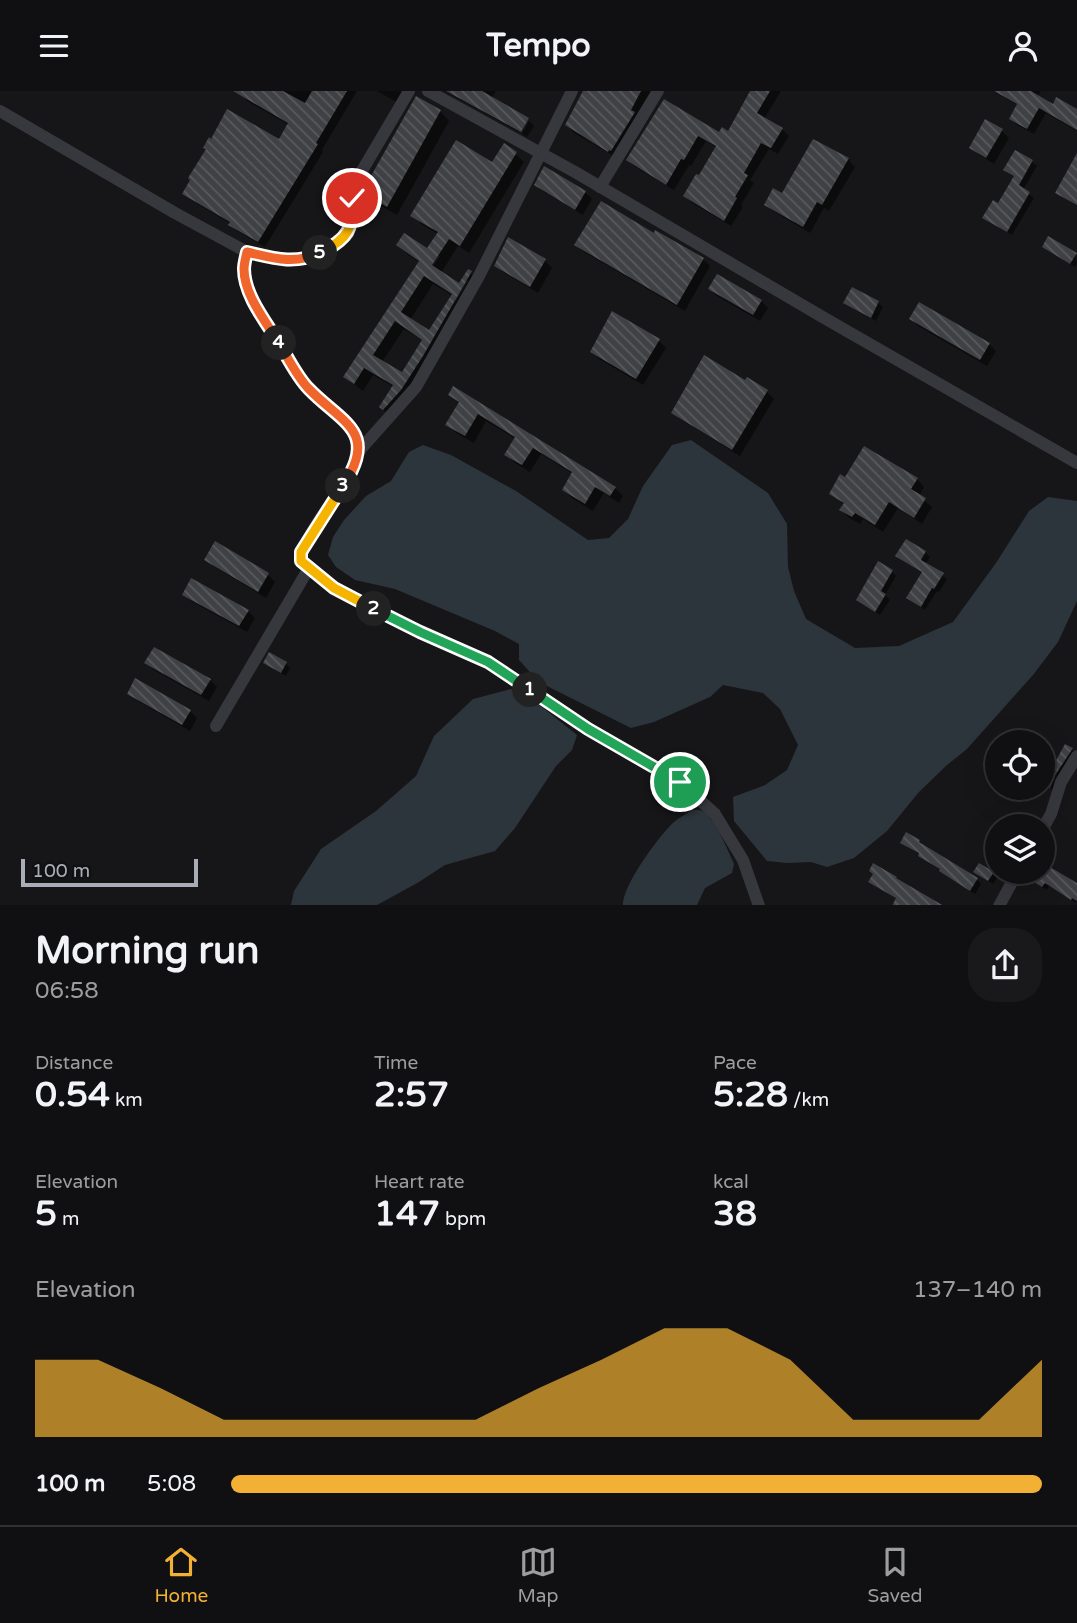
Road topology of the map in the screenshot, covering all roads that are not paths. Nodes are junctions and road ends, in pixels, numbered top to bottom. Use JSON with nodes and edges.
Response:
{"nodes":[{"id":1,"x":408,"y":91,"type":"edge"},
{"id":2,"x":428,"y":91,"type":"edge"},
{"id":3,"x":572,"y":91,"type":"edge"},
{"id":4,"x":658,"y":91,"type":"edge"},
{"id":5,"x":0,"y":111,"type":"edge"},
{"id":6,"x":541,"y":153,"type":"junction"},
{"id":7,"x":600,"y":187,"type":"junction"},
{"id":8,"x":247,"y":252,"type":"junction"},
{"id":9,"x":359,"y":451,"type":"junction"},
{"id":10,"x":1077,"y":463,"type":"edge"},
{"id":11,"x":309,"y":568,"type":"junction"},
{"id":12,"x":216,"y":726,"type":"dead end"},
{"id":13,"x":1077,"y":756,"type":"edge"},
{"id":14,"x":1051,"y":814,"type":"edge"},
{"id":15,"x":1011,"y":884,"type":"edge"},
{"id":16,"x":759,"y":905,"type":"edge"},
{"id":17,"x":999,"y":905,"type":"edge"}],
"edges":[{"from":1,"to":8,"type":"street"},
{"from":2,"to":6,"type":"street"},
{"from":3,"to":6,"type":"street"},
{"from":4,"to":7,"type":"street"},
{"from":5,"to":8,"type":"street"},
{"from":6,"to":7,"type":"street"},
{"from":6,"to":9,"type":"street"},
{"from":7,"to":10,"type":"street"},
{"from":8,"to":9,"type":"street"},
{"from":9,"to":11,"type":"street"},
{"from":11,"to":12,"type":"street"},
{"from":11,"to":16,"type":"street"},
{"from":13,"to":14,"type":"street"},
{"from":15,"to":17,"type":"street"}]}
